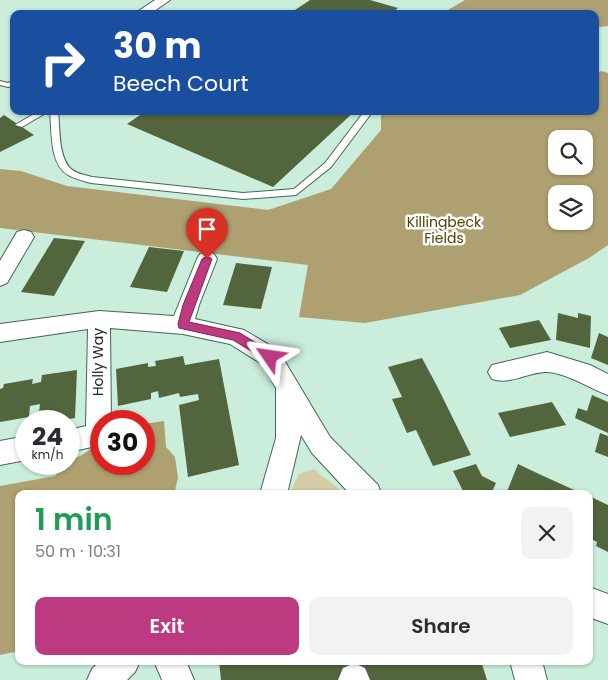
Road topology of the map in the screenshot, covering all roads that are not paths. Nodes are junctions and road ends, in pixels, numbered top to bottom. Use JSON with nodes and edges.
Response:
{"nodes":[{"id":1,"x":164,"y":0,"type":"edge"},
{"id":2,"x":147,"y":10,"type":"edge"},
{"id":3,"x":37,"y":115,"type":"edge"},
{"id":4,"x":55,"y":115,"type":"edge"},
{"id":5,"x":366,"y":115,"type":"dead end"},
{"id":6,"x":19,"y":124,"type":"dead end"},
{"id":7,"x":24,"y":237,"type":"dead end"},
{"id":8,"x":207,"y":259,"type":"dead end"},
{"id":9,"x":0,"y":278,"type":"edge"},
{"id":10,"x":98,"y":319,"type":"junction"},
{"id":11,"x":183,"y":324,"type":"junction"},
{"id":12,"x":0,"y":333,"type":"edge"},
{"id":13,"x":500,"y":372,"type":"dead end"},
{"id":14,"x":608,"y":385,"type":"edge"},
{"id":15,"x":287,"y":386,"type":"junction"},
{"id":16,"x":80,"y":439,"type":"edge"},
{"id":17,"x":15,"y":450,"type":"edge"},
{"id":18,"x":0,"y":453,"type":"edge"},
{"id":19,"x":274,"y":490,"type":"edge"},
{"id":20,"x":364,"y":490,"type":"edge"},
{"id":21,"x":593,"y":603,"type":"edge"},
{"id":22,"x":608,"y":609,"type":"edge"},
{"id":23,"x":120,"y":665,"type":"edge"},
{"id":24,"x":172,"y":665,"type":"edge"},
{"id":25,"x":527,"y":665,"type":"edge"},
{"id":26,"x":103,"y":680,"type":"edge"},
{"id":27,"x":178,"y":680,"type":"edge"},
{"id":28,"x":531,"y":680,"type":"edge"}],
"edges":[{"from":1,"to":2,"type":"street"},
{"from":3,"to":6,"type":"lane"},
{"from":4,"to":5,"type":"lane"},
{"from":7,"to":9,"type":"street"},
{"from":8,"to":11,"type":"street"},
{"from":10,"to":11,"type":"street"},
{"from":10,"to":12,"type":"street"},
{"from":10,"to":16,"type":"street","name":"Holly Way"},
{"from":11,"to":15,"type":"street"},
{"from":13,"to":14,"type":"street"},
{"from":15,"to":19,"type":"street"},
{"from":15,"to":20,"type":"street"},
{"from":17,"to":18,"type":"street"},
{"from":21,"to":22,"type":"street"},
{"from":23,"to":26,"type":"street"},
{"from":24,"to":27,"type":"street"},
{"from":25,"to":28,"type":"street"}]}
